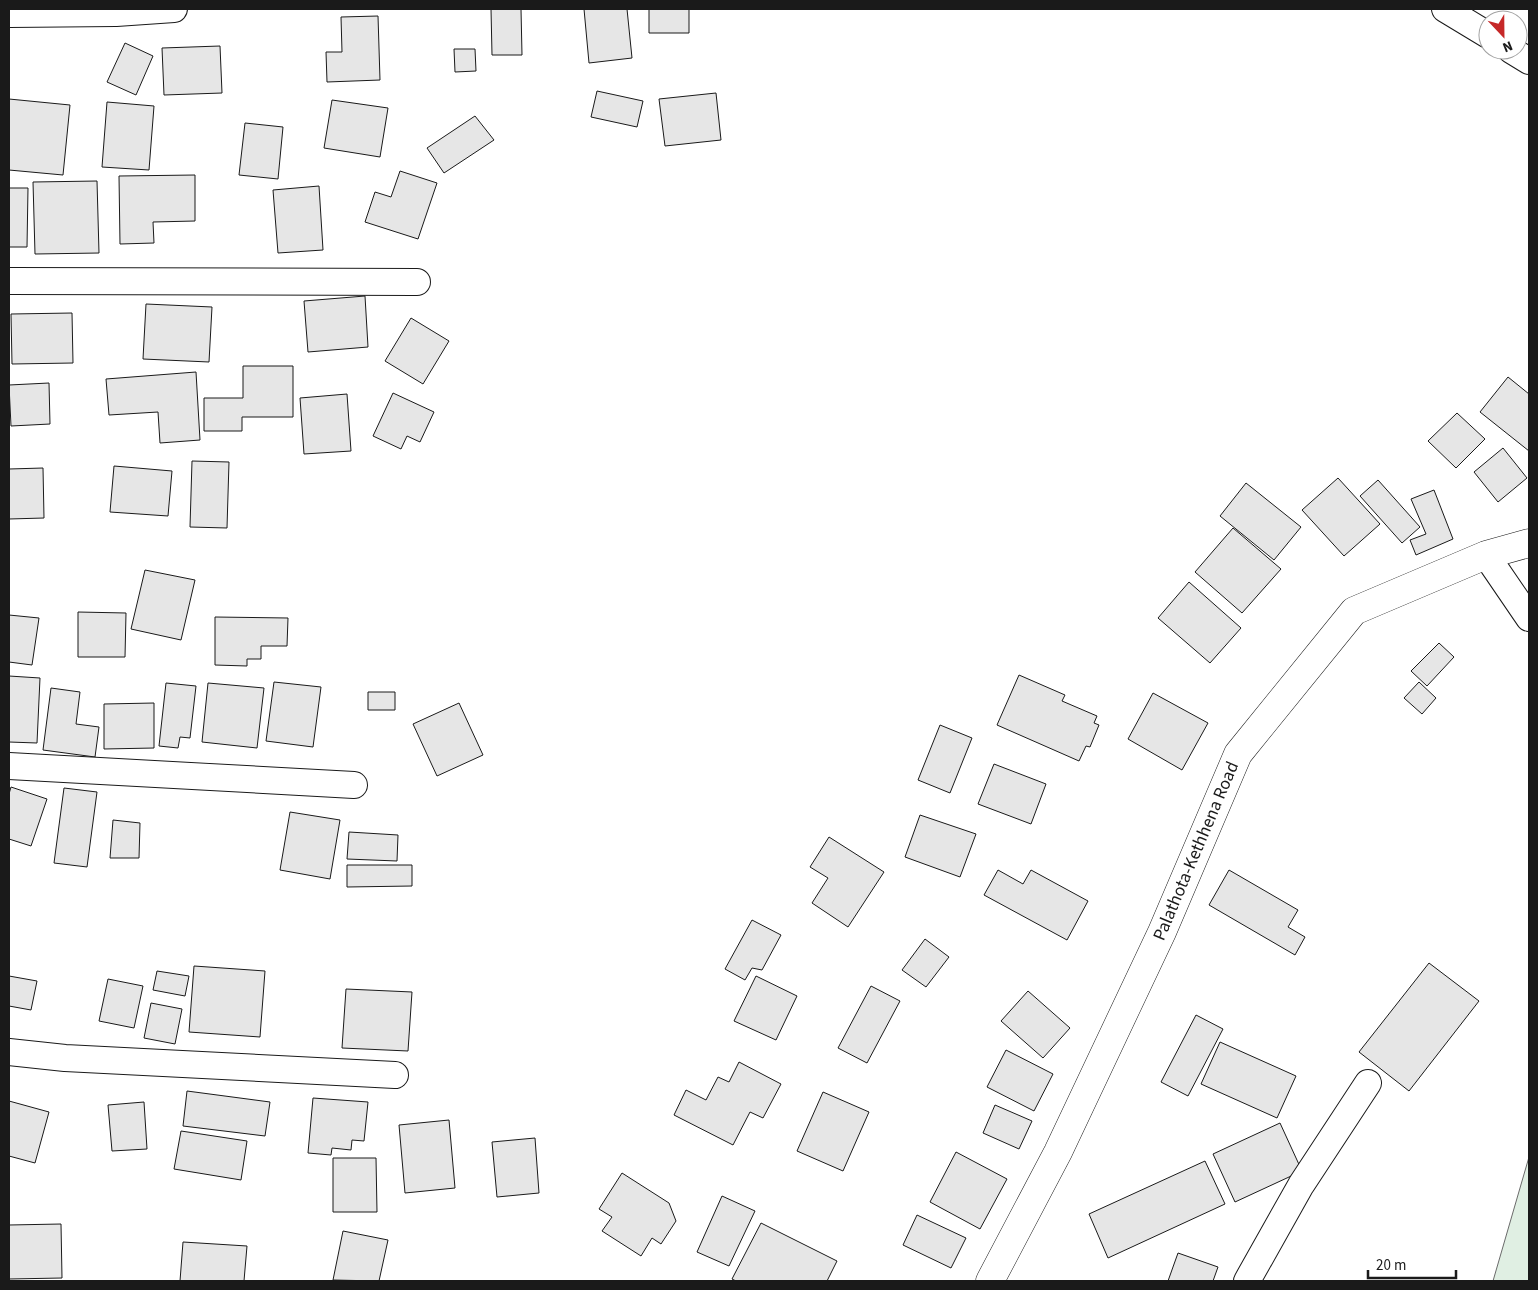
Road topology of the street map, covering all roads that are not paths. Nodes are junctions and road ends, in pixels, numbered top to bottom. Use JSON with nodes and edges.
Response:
{"nodes":[{"id":1,"x":174,"y":9,"type":"edge"},
{"id":2,"x":1445,"y":9,"type":"edge"},
{"id":3,"x":9,"y":14,"type":"edge"},
{"id":4,"x":1478,"y":30,"type":"edge"},
{"id":5,"x":9,"y":281,"type":"edge"},
{"id":6,"x":416,"y":282,"type":"dead end"},
{"id":7,"x":1529,"y":543,"type":"edge"},
{"id":8,"x":1486,"y":555,"type":"junction"},
{"id":9,"x":1529,"y":618,"type":"edge"},
{"id":10,"x":9,"y":766,"type":"edge"},
{"id":11,"x":354,"y":785,"type":"dead end"},
{"id":12,"x":9,"y":1052,"type":"edge"},
{"id":13,"x":395,"y":1075,"type":"dead end"},
{"id":14,"x":1368,"y":1083,"type":"dead end"},
{"id":15,"x":990,"y":1281,"type":"edge"},
{"id":16,"x":1247,"y":1281,"type":"edge"}],
"edges":[{"from":1,"to":3,"type":"street"},
{"from":2,"to":4,"type":"street"},
{"from":5,"to":6,"type":"street"},
{"from":7,"to":8,"type":"street","name":"Palathota-Kethhena Road"},
{"from":8,"to":9,"type":"street"},
{"from":8,"to":15,"type":"street","name":"Palathota-Kethhena Road"},
{"from":10,"to":11,"type":"street"},
{"from":12,"to":13,"type":"street"},
{"from":14,"to":16,"type":"street"}]}
